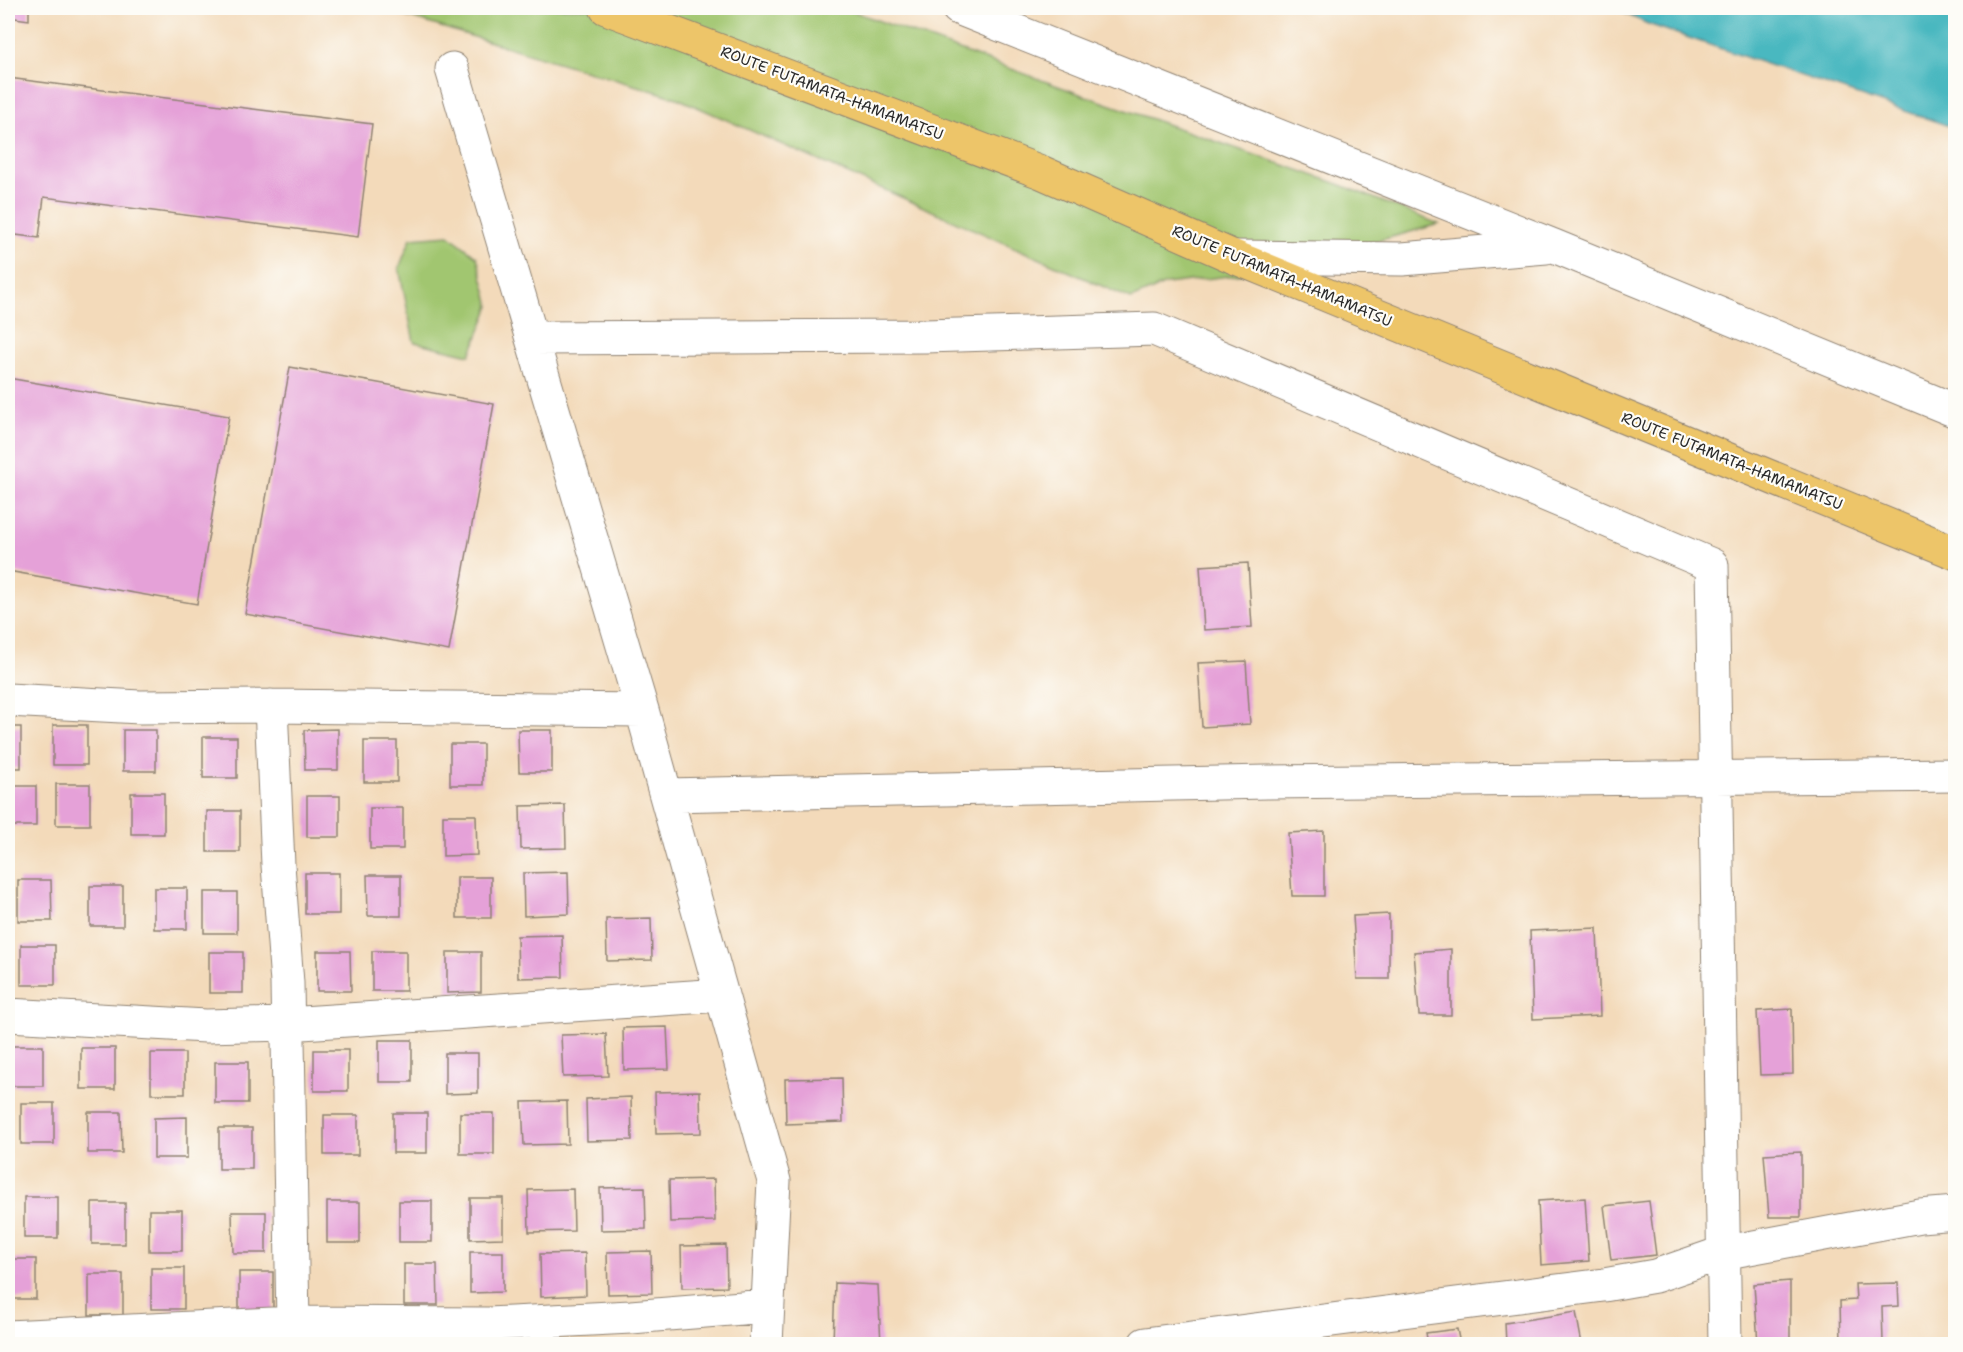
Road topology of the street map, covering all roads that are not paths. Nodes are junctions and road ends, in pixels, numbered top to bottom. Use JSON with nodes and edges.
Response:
{"nodes":[{"id":1,"x":606,"y":8,"type":"edge"},
{"id":2,"x":958,"y":8,"type":"edge"},
{"id":3,"x":452,"y":69,"type":"dead end"},
{"id":4,"x":1554,"y":246,"type":"junction"},
{"id":5,"x":1234,"y":257,"type":"junction"},
{"id":6,"x":532,"y":338,"type":"junction"},
{"id":7,"x":1956,"y":411,"type":"edge"},
{"id":8,"x":1956,"y":553,"type":"edge"},
{"id":9,"x":8,"y":700,"type":"edge"},
{"id":10,"x":272,"y":705,"type":"junction"},
{"id":11,"x":642,"y":710,"type":"junction"},
{"id":12,"x":1956,"y":775,"type":"edge"},
{"id":13,"x":1714,"y":777,"type":"junction"},
{"id":14,"x":667,"y":795,"type":"junction"},
{"id":15,"x":722,"y":995,"type":"junction"},
{"id":16,"x":8,"y":1015,"type":"edge"},
{"id":17,"x":287,"y":1024,"type":"junction"},
{"id":18,"x":1956,"y":1213,"type":"edge"},
{"id":19,"x":1722,"y":1253,"type":"junction"},
{"id":20,"x":767,"y":1306,"type":"junction"},
{"id":21,"x":293,"y":1323,"type":"junction"},
{"id":22,"x":8,"y":1337,"type":"edge"},
{"id":23,"x":766,"y":1344,"type":"edge"},
{"id":24,"x":1145,"y":1344,"type":"edge"},
{"id":25,"x":1725,"y":1344,"type":"edge"}],
"edges":[{"from":1,"to":5,"type":"main road","name":"ROUTE FUTAMATA-HAMAMATSU"},
{"from":2,"to":4,"type":"street"},
{"from":3,"to":6,"type":"street"},
{"from":4,"to":5,"type":"street"},
{"from":4,"to":7,"type":"street"},
{"from":5,"to":8,"type":"main road","name":"ROUTE FUTAMATA-HAMAMATSU"},
{"from":6,"to":11,"type":"street"},
{"from":6,"to":13,"type":"street"},
{"from":9,"to":10,"type":"street"},
{"from":10,"to":11,"type":"street"},
{"from":10,"to":17,"type":"street"},
{"from":11,"to":14,"type":"street"},
{"from":12,"to":13,"type":"street"},
{"from":13,"to":14,"type":"street"},
{"from":13,"to":19,"type":"street"},
{"from":14,"to":15,"type":"street"},
{"from":15,"to":17,"type":"street"},
{"from":15,"to":20,"type":"street"},
{"from":16,"to":17,"type":"street"},
{"from":17,"to":21,"type":"street"},
{"from":18,"to":19,"type":"street"},
{"from":19,"to":24,"type":"street"},
{"from":19,"to":25,"type":"street"},
{"from":20,"to":21,"type":"street"},
{"from":20,"to":23,"type":"street"},
{"from":21,"to":22,"type":"street"}]}
